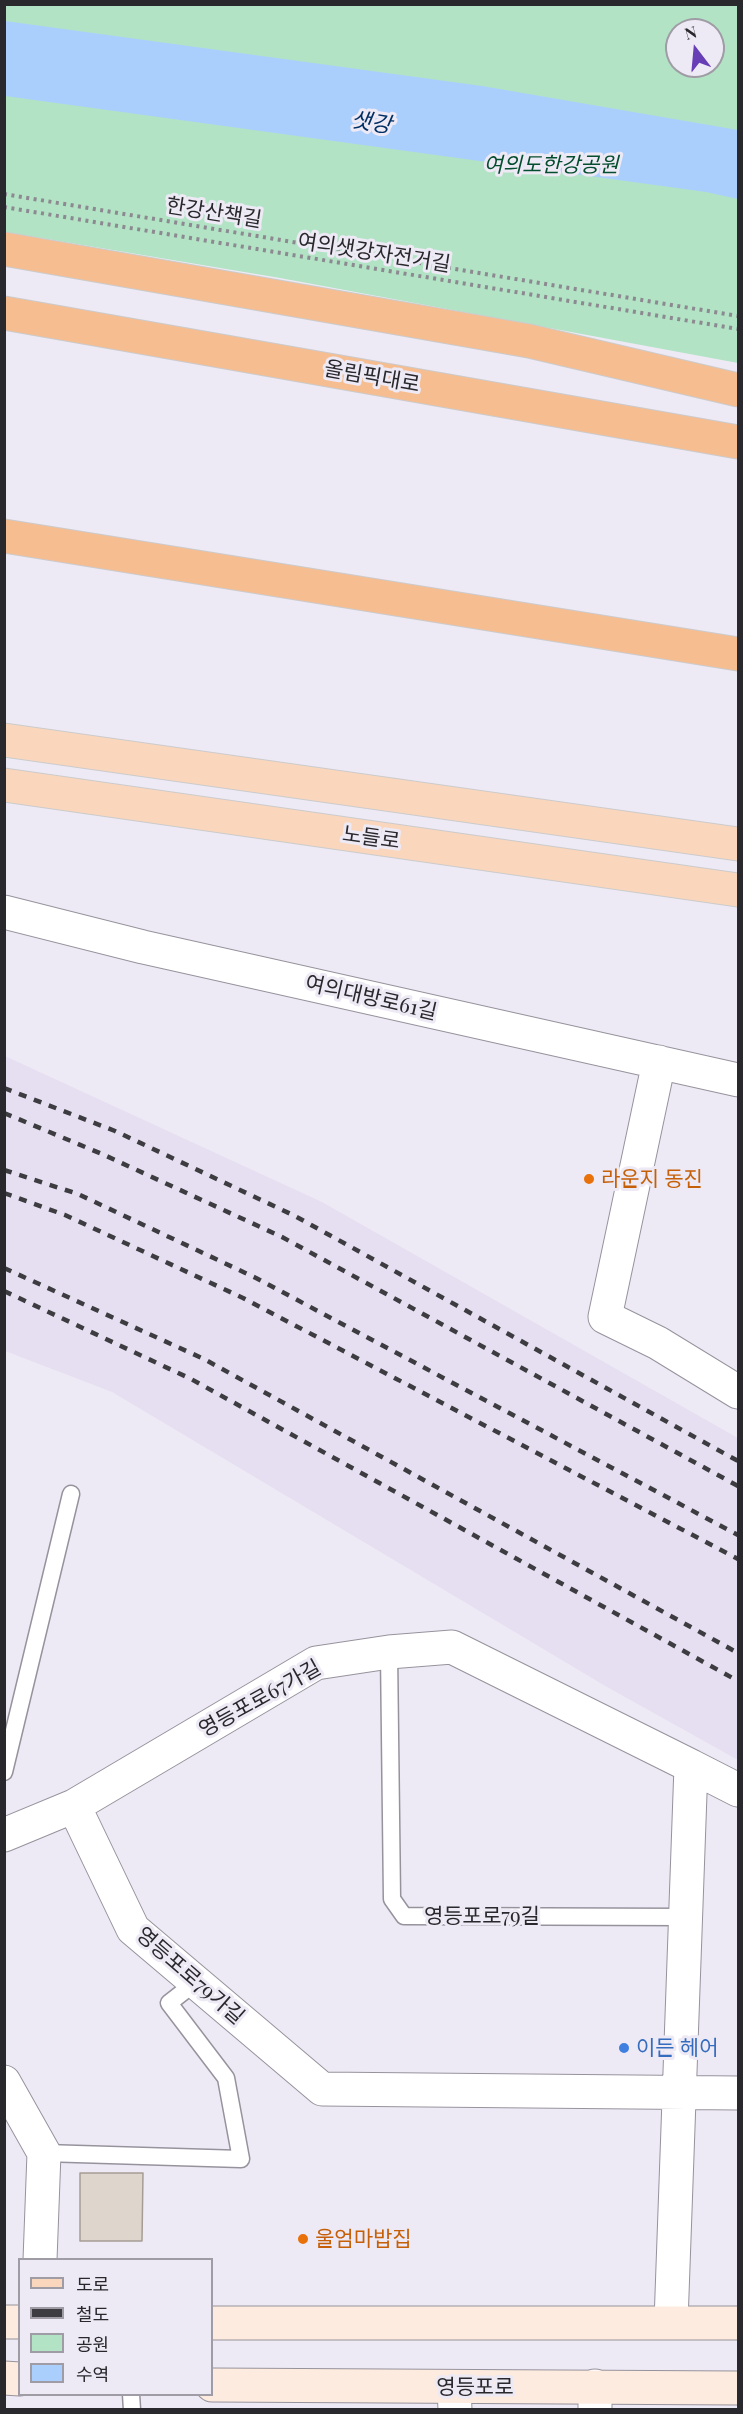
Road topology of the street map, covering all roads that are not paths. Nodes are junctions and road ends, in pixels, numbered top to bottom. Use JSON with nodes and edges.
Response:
{"nodes":[{"id":1,"x":4,"y":249,"type":"edge"},
{"id":2,"x":4,"y":313,"type":"edge"},
{"id":3,"x":738,"y":390,"type":"edge"},
{"id":4,"x":738,"y":442,"type":"edge"},
{"id":5,"x":4,"y":536,"type":"edge"},
{"id":6,"x":738,"y":654,"type":"edge"},
{"id":7,"x":4,"y":740,"type":"edge"},
{"id":8,"x":20,"y":787,"type":"edge"},
{"id":9,"x":4,"y":804,"type":"edge"},
{"id":10,"x":738,"y":844,"type":"edge"},
{"id":11,"x":738,"y":890,"type":"edge"},
{"id":12,"x":4,"y":912,"type":"edge"},
{"id":13,"x":659,"y":1062,"type":"junction"},
{"id":14,"x":738,"y":1080,"type":"edge"},
{"id":15,"x":738,"y":1392,"type":"edge"},
{"id":16,"x":71,"y":1494,"type":"dead end"},
{"id":17,"x":389,"y":1652,"type":"junction"},
{"id":18,"x":691,"y":1766,"type":"junction"},
{"id":19,"x":4,"y":1772,"type":"edge"},
{"id":20,"x":738,"y":1790,"type":"edge"},
{"id":21,"x":74,"y":1806,"type":"junction"},
{"id":22,"x":4,"y":1835,"type":"edge"},
{"id":23,"x":685,"y":1917,"type":"junction"},
{"id":24,"x":196,"y":1983,"type":"junction"},
{"id":25,"x":4,"y":2082,"type":"edge"},
{"id":26,"x":678,"y":2092,"type":"junction"},
{"id":27,"x":738,"y":2093,"type":"edge"},
{"id":28,"x":44,"y":2153,"type":"junction"},
{"id":29,"x":40,"y":2258,"type":"edge"},
{"id":30,"x":671,"y":2322,"type":"junction"},
{"id":31,"x":213,"y":2323,"type":"edge"},
{"id":32,"x":738,"y":2323,"type":"edge"},
{"id":33,"x":213,"y":2385,"type":"edge"},
{"id":34,"x":738,"y":2388,"type":"edge"},
{"id":35,"x":454,"y":2398,"type":"edge"},
{"id":36,"x":595,"y":2398,"type":"edge"}],
"edges":[{"from":1,"to":3,"type":"highway"},
{"from":2,"to":4,"type":"highway","name":"올림픽대로"},
{"from":5,"to":6,"type":"highway"},
{"from":7,"to":10,"type":"main road"},
{"from":8,"to":9,"type":"main road"},
{"from":8,"to":11,"type":"main road","name":"노들로"},
{"from":12,"to":13,"type":"street","name":"여의대방로61길"},
{"from":13,"to":14,"type":"street","name":"여의대방로61길"},
{"from":13,"to":15,"type":"street"},
{"from":16,"to":19,"type":"lane"},
{"from":17,"to":18,"type":"street","name":"영등포로67가길"},
{"from":17,"to":21,"type":"street","name":"영등포로67가길"},
{"from":17,"to":23,"type":"lane","name":"영등포로79길"},
{"from":18,"to":20,"type":"street"},
{"from":18,"to":23,"type":"street"},
{"from":21,"to":22,"type":"street","name":"영등포로67가길"},
{"from":21,"to":24,"type":"street","name":"영등포로79가길"},
{"from":23,"to":26,"type":"street"},
{"from":24,"to":26,"type":"street","name":"영등포로79가길"},
{"from":24,"to":28,"type":"lane"},
{"from":25,"to":28,"type":"street"},
{"from":26,"to":27,"type":"street"},
{"from":26,"to":30,"type":"street"},
{"from":28,"to":29,"type":"street"},
{"from":30,"to":31,"type":"main road"},
{"from":30,"to":32,"type":"main road"},
{"from":33,"to":35,"type":"main road","name":"영등포로"},
{"from":34,"to":36,"type":"main road","name":"영등포로"},
{"from":35,"to":36,"type":"main road","name":"영등포로"}]}
